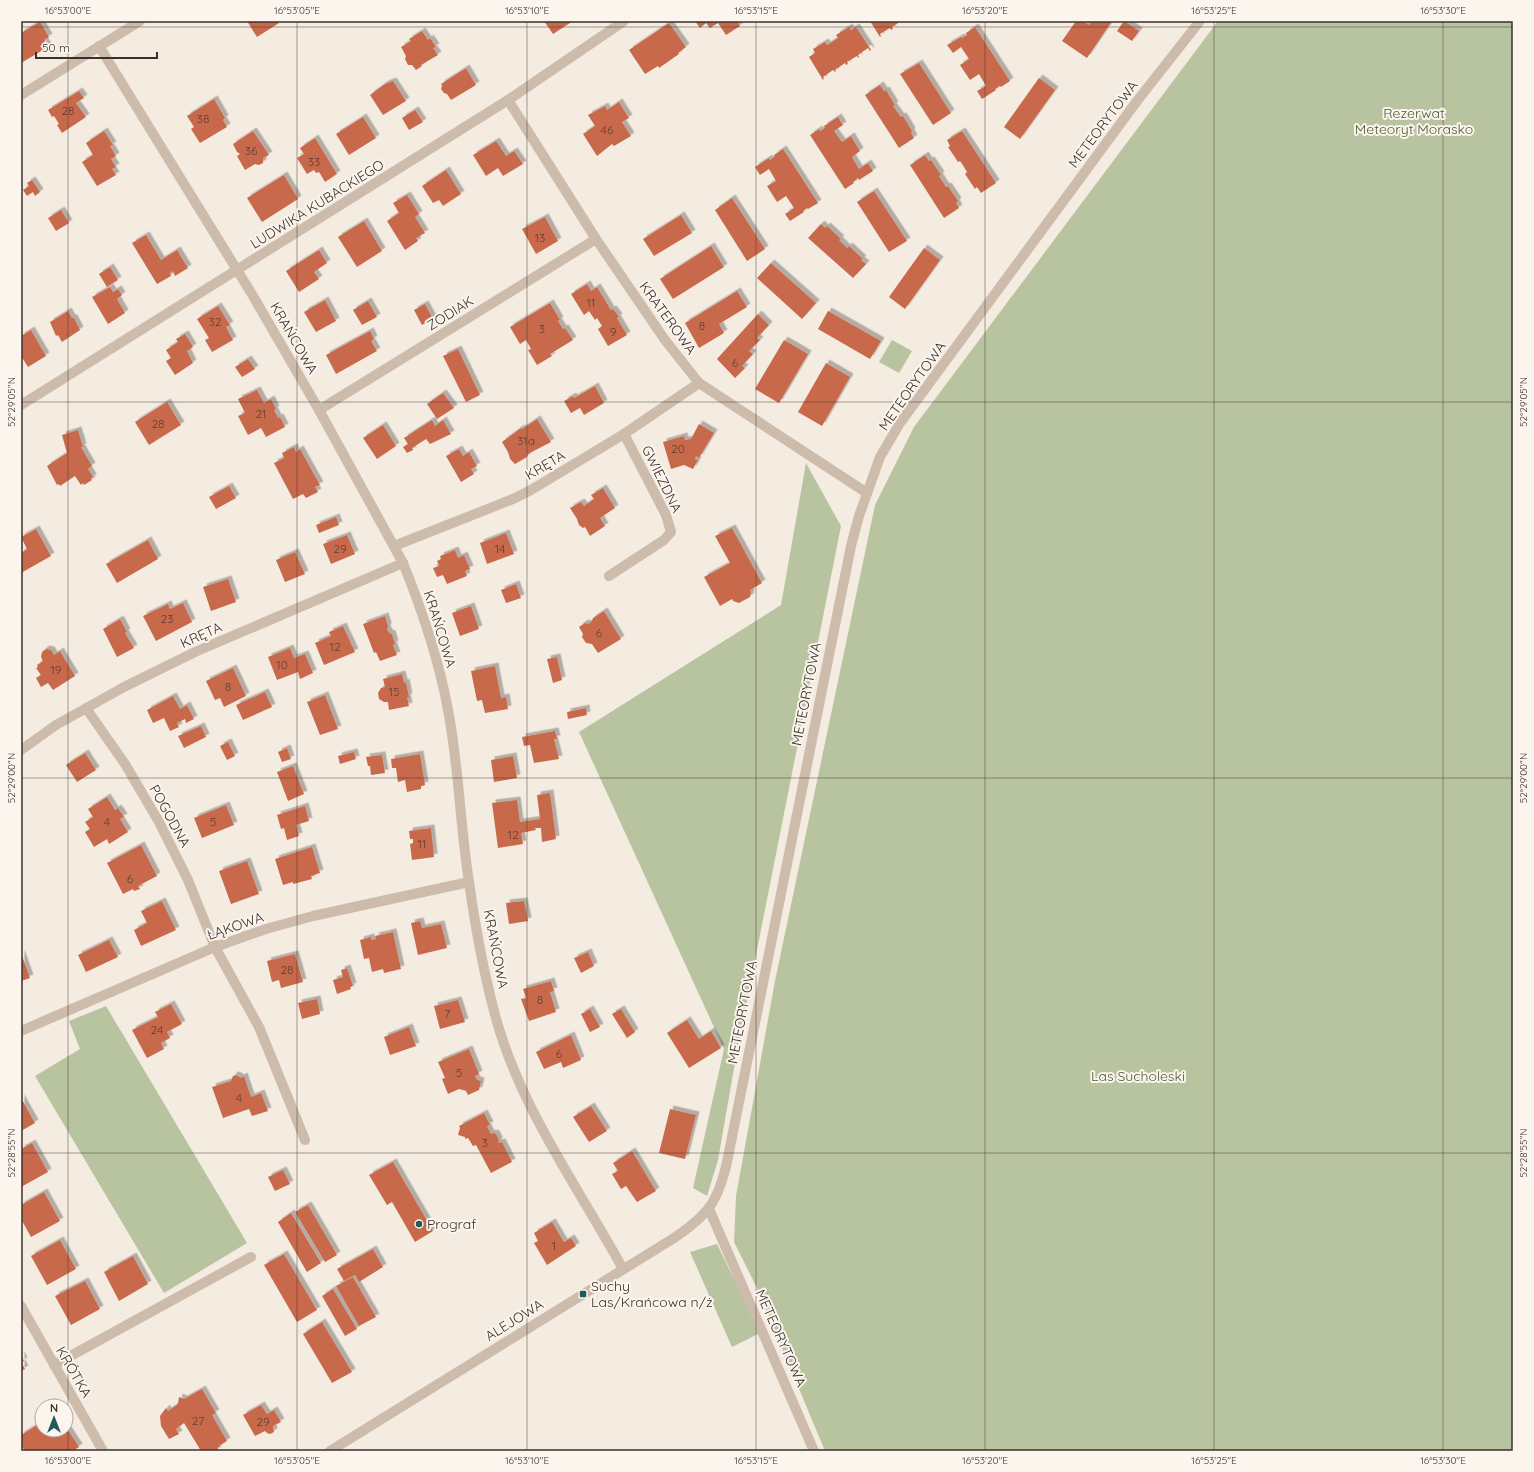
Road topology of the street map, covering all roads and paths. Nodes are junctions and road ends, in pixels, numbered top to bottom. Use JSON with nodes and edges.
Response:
{"nodes":[{"id":1,"x":140,"y":21,"type":"edge"},
{"id":2,"x":624,"y":21,"type":"edge"},
{"id":3,"x":1200,"y":21,"type":"edge"},
{"id":4,"x":99,"y":46,"type":"junction"},
{"id":5,"x":21,"y":95,"type":"edge"},
{"id":6,"x":508,"y":100,"type":"junction"},
{"id":7,"x":596,"y":239,"type":"junction"},
{"id":8,"x":237,"y":270,"type":"junction"},
{"id":9,"x":699,"y":383,"type":"junction"},
{"id":10,"x":21,"y":405,"type":"edge"},
{"id":11,"x":319,"y":410,"type":"junction"},
{"id":12,"x":624,"y":434,"type":"junction"},
{"id":13,"x":867,"y":493,"type":"junction"},
{"id":14,"x":394,"y":546,"type":"junction"},
{"id":15,"x":402,"y":563,"type":"junction"},
{"id":16,"x":609,"y":576,"type":"dead end"},
{"id":17,"x":86,"y":708,"type":"junction"},
{"id":18,"x":21,"y":750,"type":"edge"},
{"id":19,"x":469,"y":882,"type":"junction"},
{"id":20,"x":215,"y":947,"type":"junction"},
{"id":21,"x":21,"y":1030,"type":"edge"},
{"id":22,"x":305,"y":1140,"type":"dead end"},
{"id":23,"x":709,"y":1209,"type":"junction"},
{"id":24,"x":251,"y":1257,"type":"dead end"},
{"id":25,"x":624,"y":1269,"type":"junction"},
{"id":26,"x":21,"y":1306,"type":"edge"},
{"id":27,"x":54,"y":1365,"type":"junction"},
{"id":28,"x":104,"y":1451,"type":"edge"},
{"id":29,"x":330,"y":1451,"type":"edge"},
{"id":30,"x":814,"y":1451,"type":"edge"}],
"edges":[{"from":1,"to":4,"type":"street"},
{"from":2,"to":6,"type":"street","name":"LUDWIKA KUBACKIEGO"},
{"from":3,"to":13,"type":"street","name":"METEORYTOWA"},
{"from":4,"to":5,"type":"street"},
{"from":4,"to":8,"type":"street","name":"KRAŃCOWA"},
{"from":6,"to":7,"type":"street","name":"KRATEROWA"},
{"from":6,"to":8,"type":"street","name":"LUDWIKA KUBACKIEGO"},
{"from":7,"to":9,"type":"street","name":"KRATEROWA"},
{"from":7,"to":11,"type":"street","name":"ZODIAK"},
{"from":8,"to":10,"type":"street","name":"LUDWIKA KUBACKIEGO"},
{"from":8,"to":11,"type":"street","name":"KRAŃCOWA"},
{"from":9,"to":12,"type":"street","name":"KRĘTA"},
{"from":9,"to":13,"type":"street","name":"KRATEROWA"},
{"from":11,"to":14,"type":"street","name":"KRAŃCOWA"},
{"from":12,"to":14,"type":"street","name":"KRĘTA"},
{"from":12,"to":16,"type":"street","name":"GWIEZDNA"},
{"from":13,"to":23,"type":"street","name":"METEORYTOWA"},
{"from":14,"to":15,"type":"street","name":"KRAŃCOWA"},
{"from":15,"to":17,"type":"street","name":"KRĘTA"},
{"from":15,"to":19,"type":"street","name":"KRAŃCOWA"},
{"from":17,"to":18,"type":"street","name":"KRĘTA"},
{"from":17,"to":20,"type":"street","name":"POGODNA"},
{"from":19,"to":20,"type":"street","name":"ŁĄKOWA"},
{"from":19,"to":25,"type":"street","name":"KRAŃCOWA"},
{"from":20,"to":21,"type":"street","name":"ŁĄKOWA"},
{"from":20,"to":22,"type":"street","name":"POGODNA"},
{"from":23,"to":25,"type":"street","name":"ALEJOWA"},
{"from":23,"to":30,"type":"street","name":"METEORYTOWA"},
{"from":24,"to":27,"type":"street"},
{"from":25,"to":29,"type":"street","name":"ALEJOWA"},
{"from":26,"to":27,"type":"street","name":"KRÓTKA"},
{"from":27,"to":28,"type":"street","name":"KRÓTKA"}]}
